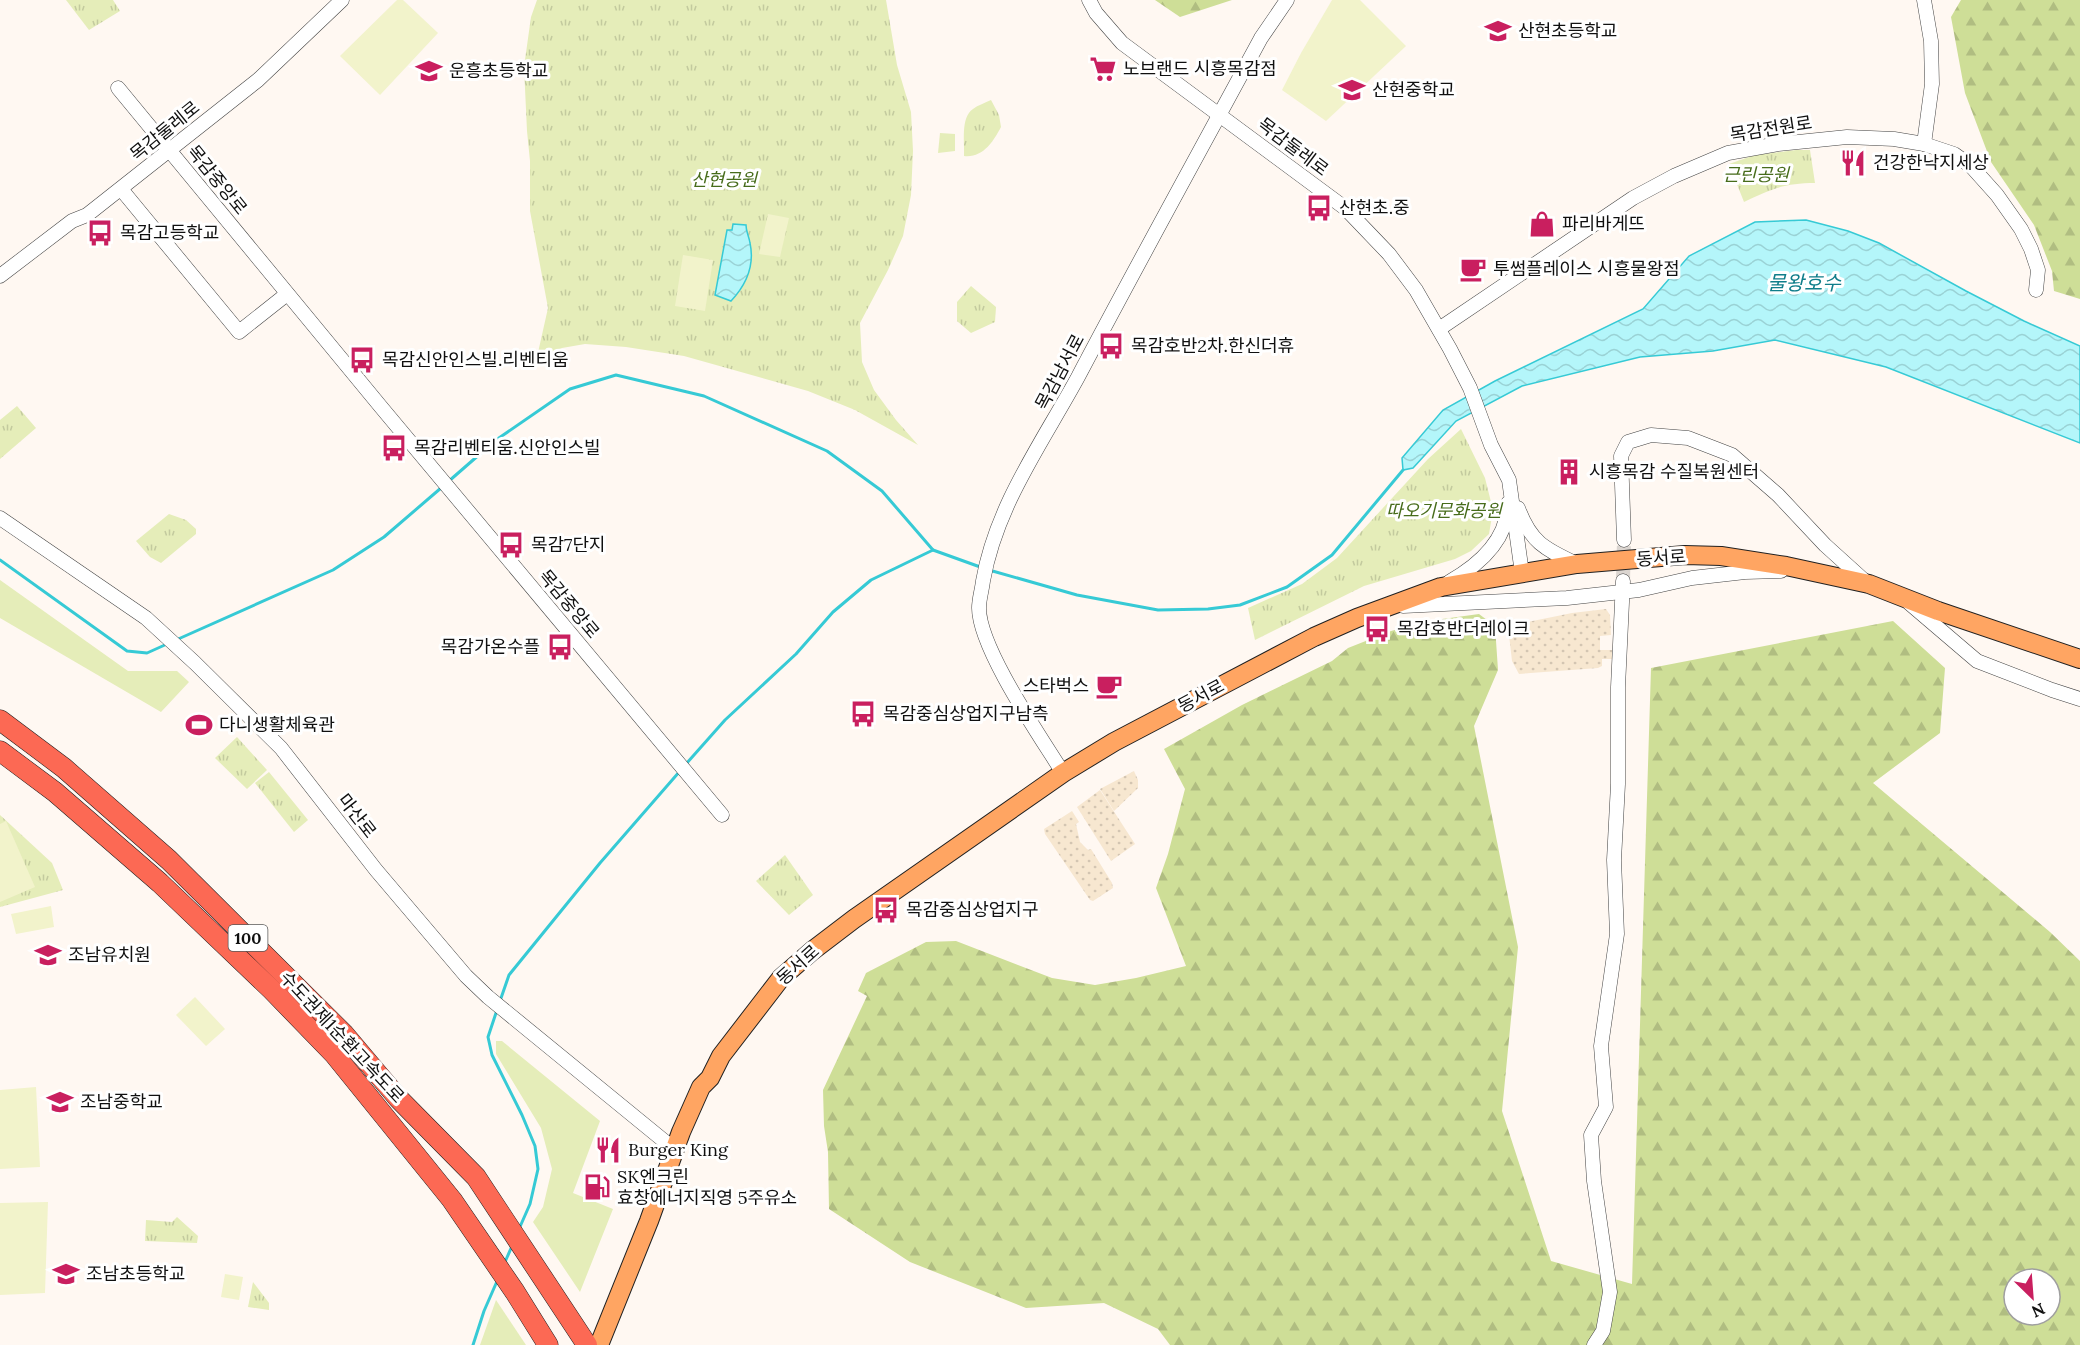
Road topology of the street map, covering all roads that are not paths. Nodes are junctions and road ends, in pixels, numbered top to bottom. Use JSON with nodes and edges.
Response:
{"nodes":[{"id":1,"x":342,"y":0,"type":"edge"},
{"id":2,"x":1089,"y":0,"type":"edge"},
{"id":3,"x":1287,"y":0,"type":"edge"},
{"id":4,"x":1924,"y":0,"type":"edge"},
{"id":5,"x":118,"y":88,"type":"dead end"},
{"id":6,"x":1220,"y":114,"type":"junction"},
{"id":7,"x":1924,"y":144,"type":"junction"},
{"id":8,"x":169,"y":150,"type":"junction"},
{"id":9,"x":122,"y":189,"type":"junction"},
{"id":10,"x":0,"y":276,"type":"edge"},
{"id":11,"x":2036,"y":290,"type":"dead end"},
{"id":12,"x":287,"y":294,"type":"junction"},
{"id":13,"x":1439,"y":329,"type":"junction"},
{"id":14,"x":1509,"y":480,"type":"junction"},
{"id":15,"x":0,"y":518,"type":"edge"},
{"id":16,"x":1624,"y":540,"type":"tunnel mouth"},
{"id":17,"x":1577,"y":564,"type":"junction"},
{"id":18,"x":1805,"y":570,"type":"junction"},
{"id":19,"x":1522,"y":573,"type":"junction"},
{"id":20,"x":1869,"y":584,"type":"junction"},
{"id":21,"x":1441,"y":587,"type":"junction"},
{"id":22,"x":1623,"y":587,"type":"junction"},
{"id":23,"x":1900,"y":596,"type":"junction"},
{"id":24,"x":1389,"y":606,"type":"junction"},
{"id":25,"x":2080,"y":659,"type":"edge"},
{"id":26,"x":2080,"y":699,"type":"edge"},
{"id":27,"x":0,"y":720,"type":"edge"},
{"id":28,"x":0,"y":751,"type":"edge"},
{"id":29,"x":1063,"y":772,"type":"junction"},
{"id":30,"x":718,"y":809,"type":"dead end"},
{"id":31,"x":674,"y":1149,"type":"junction"},
{"id":32,"x":548,"y":1345,"type":"edge"},
{"id":33,"x":587,"y":1345,"type":"edge"},
{"id":34,"x":599,"y":1345,"type":"edge"},
{"id":35,"x":1594,"y":1345,"type":"edge"}],
"edges":[{"from":1,"to":8,"type":"street","name":"목감둘레로"},
{"from":2,"to":6,"type":"street","name":"목감둘레로"},
{"from":3,"to":6,"type":"street","name":"목감남서로"},
{"from":4,"to":7,"type":"street"},
{"from":5,"to":8,"type":"street","name":"목감중앙로"},
{"from":6,"to":13,"type":"street","name":"목감둘레로"},
{"from":6,"to":29,"type":"street","name":"목감남서로"},
{"from":7,"to":11,"type":"street","name":"목감전원로"},
{"from":7,"to":13,"type":"street","name":"목감전원로"},
{"from":8,"to":9,"type":"street","name":"목감둘레로"},
{"from":8,"to":12,"type":"street","name":"목감중앙로"},
{"from":9,"to":10,"type":"street","name":"목감둘레로"},
{"from":9,"to":12,"type":"street"},
{"from":12,"to":30,"type":"street","name":"목감중앙로"},
{"from":13,"to":14,"type":"street","name":"목감둘레로"},
{"from":14,"to":17,"type":"street"},
{"from":14,"to":19,"type":"street"},
{"from":14,"to":21,"type":"street"},
{"from":15,"to":31,"type":"street","name":"마산로"},
{"from":16,"to":20,"type":"street"},
{"from":17,"to":18,"type":"main road","name":"동서로"},
{"from":17,"to":19,"type":"main road","name":"동서로"},
{"from":18,"to":20,"type":"main road","name":"동서로"},
{"from":18,"to":22,"type":"street"},
{"from":19,"to":21,"type":"main road","name":"동서로"},
{"from":20,"to":23,"type":"main road","name":"동서로"},
{"from":21,"to":24,"type":"main road","name":"동서로"},
{"from":22,"to":24,"type":"street"},
{"from":22,"to":35,"type":"street"},
{"from":23,"to":25,"type":"main road","name":"동서로"},
{"from":23,"to":26,"type":"street"},
{"from":24,"to":29,"type":"main road","name":"동서로"},
{"from":27,"to":33,"type":"highway","name":"수도권제1순환고속도로","number":"100"},
{"from":28,"to":32,"type":"highway","name":"수도권제1순환고속도로","number":"100"},
{"from":29,"to":31,"type":"main road","name":"동서로"},
{"from":31,"to":34,"type":"main road","name":"동서로"}]}
